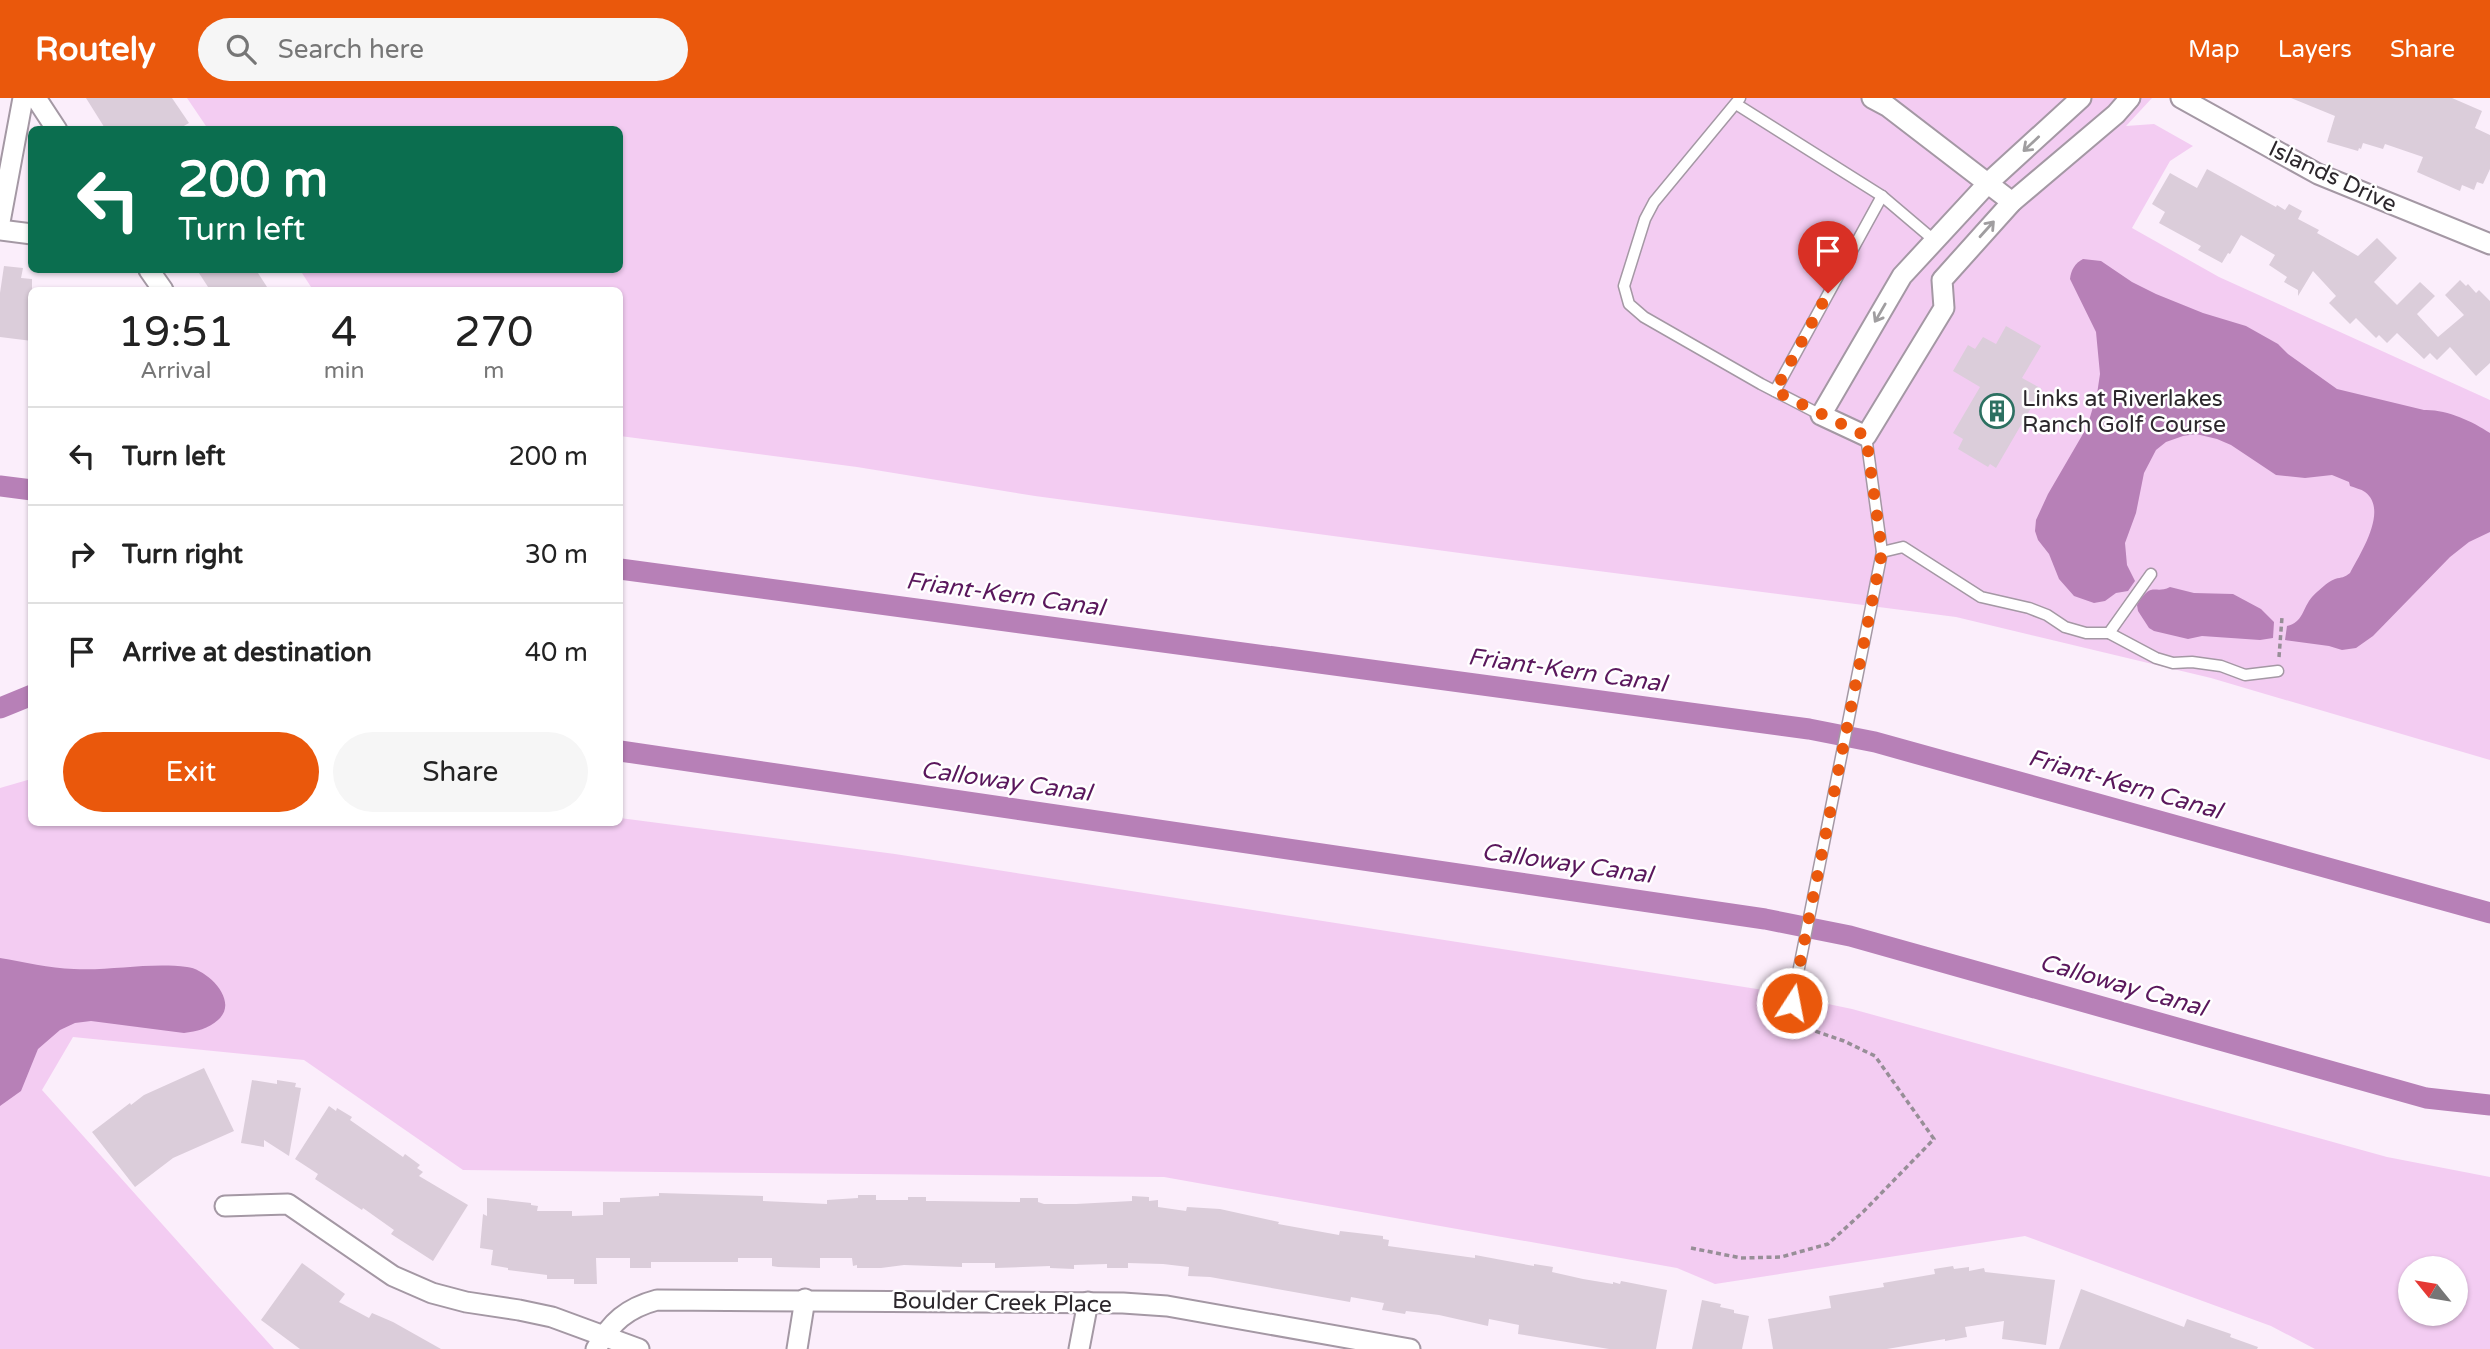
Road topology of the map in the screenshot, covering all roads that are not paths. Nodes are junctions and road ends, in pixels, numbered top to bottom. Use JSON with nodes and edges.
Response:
{"nodes":[{"id":1,"x":23,"y":98,"type":"edge"},
{"id":2,"x":36,"y":98,"type":"edge"},
{"id":3,"x":1872,"y":98,"type":"edge"},
{"id":4,"x":2081,"y":98,"type":"edge"},
{"id":5,"x":2130,"y":98,"type":"edge"},
{"id":6,"x":2181,"y":98,"type":"edge"},
{"id":7,"x":1738,"y":101,"type":"edge"},
{"id":8,"x":54,"y":126,"type":"edge"},
{"id":9,"x":1989,"y":182,"type":"junction"},
{"id":10,"x":1882,"y":196,"type":"junction"},
{"id":11,"x":2012,"y":202,"type":"junction"},
{"id":12,"x":0,"y":222,"type":"edge"},
{"id":13,"x":0,"y":230,"type":"edge"},
{"id":14,"x":28,"y":234,"type":"edge"},
{"id":15,"x":1935,"y":241,"type":"junction"},
{"id":16,"x":2490,"y":244,"type":"edge"},
{"id":17,"x":1915,"y":262,"type":"junction"},
{"id":18,"x":1942,"y":280,"type":"junction"},
{"id":19,"x":1775,"y":391,"type":"junction"},
{"id":20,"x":1821,"y":415,"type":"junction"},
{"id":21,"x":1866,"y":436,"type":"junction"},
{"id":22,"x":1882,"y":552,"type":"junction"},
{"id":23,"x":2151,"y":574,"type":"dead end"},
{"id":24,"x":2109,"y":633,"type":"junction"},
{"id":25,"x":2278,"y":672,"type":"road end"},
{"id":26,"x":1792,"y":1003,"type":"road end"},
{"id":27,"x":225,"y":1206,"type":"dead end"},
{"id":28,"x":805,"y":1299,"type":"junction"},
{"id":29,"x":1088,"y":1302,"type":"junction"},
{"id":30,"x":600,"y":1342,"type":"edge"},
{"id":31,"x":639,"y":1349,"type":"edge"},
{"id":32,"x":797,"y":1349,"type":"edge"},
{"id":33,"x":1079,"y":1349,"type":"edge"},
{"id":34,"x":1410,"y":1349,"type":"edge"}],
"edges":[{"from":1,"to":12,"type":"street"},
{"from":2,"to":8,"type":"street"},
{"from":3,"to":9,"type":"street"},
{"from":4,"to":9,"type":"street","one_way":true},
{"from":5,"to":11,"type":"street"},
{"from":6,"to":16,"type":"street","name":"Islands Drive"},
{"from":7,"to":10,"type":"lane"},
{"from":7,"to":19,"type":"lane"},
{"from":9,"to":11,"type":"street"},
{"from":9,"to":15,"type":"street"},
{"from":10,"to":15,"type":"lane"},
{"from":10,"to":19,"type":"lane"},
{"from":18,"to":11,"type":"street","one_way":true},
{"from":13,"to":14,"type":"street"},
{"from":15,"to":17,"type":"street"},
{"from":17,"to":18,"type":"street"},
{"from":17,"to":20,"type":"street","one_way":true},
{"from":18,"to":21,"type":"street"},
{"from":19,"to":20,"type":"lane"},
{"from":20,"to":21,"type":"street"},
{"from":21,"to":22,"type":"lane"},
{"from":22,"to":24,"type":"lane"},
{"from":22,"to":26,"type":"lane"},
{"from":23,"to":24,"type":"lane"},
{"from":24,"to":25,"type":"lane"},
{"from":27,"to":30,"type":"street"},
{"from":28,"to":29,"type":"street","name":"Boulder Creek Place"},
{"from":28,"to":30,"type":"street","name":"Boulder Creek Place"},
{"from":28,"to":32,"type":"street"},
{"from":29,"to":33,"type":"street"},
{"from":29,"to":34,"type":"street","name":"Boulder Creek Place"},
{"from":30,"to":31,"type":"street"}]}
